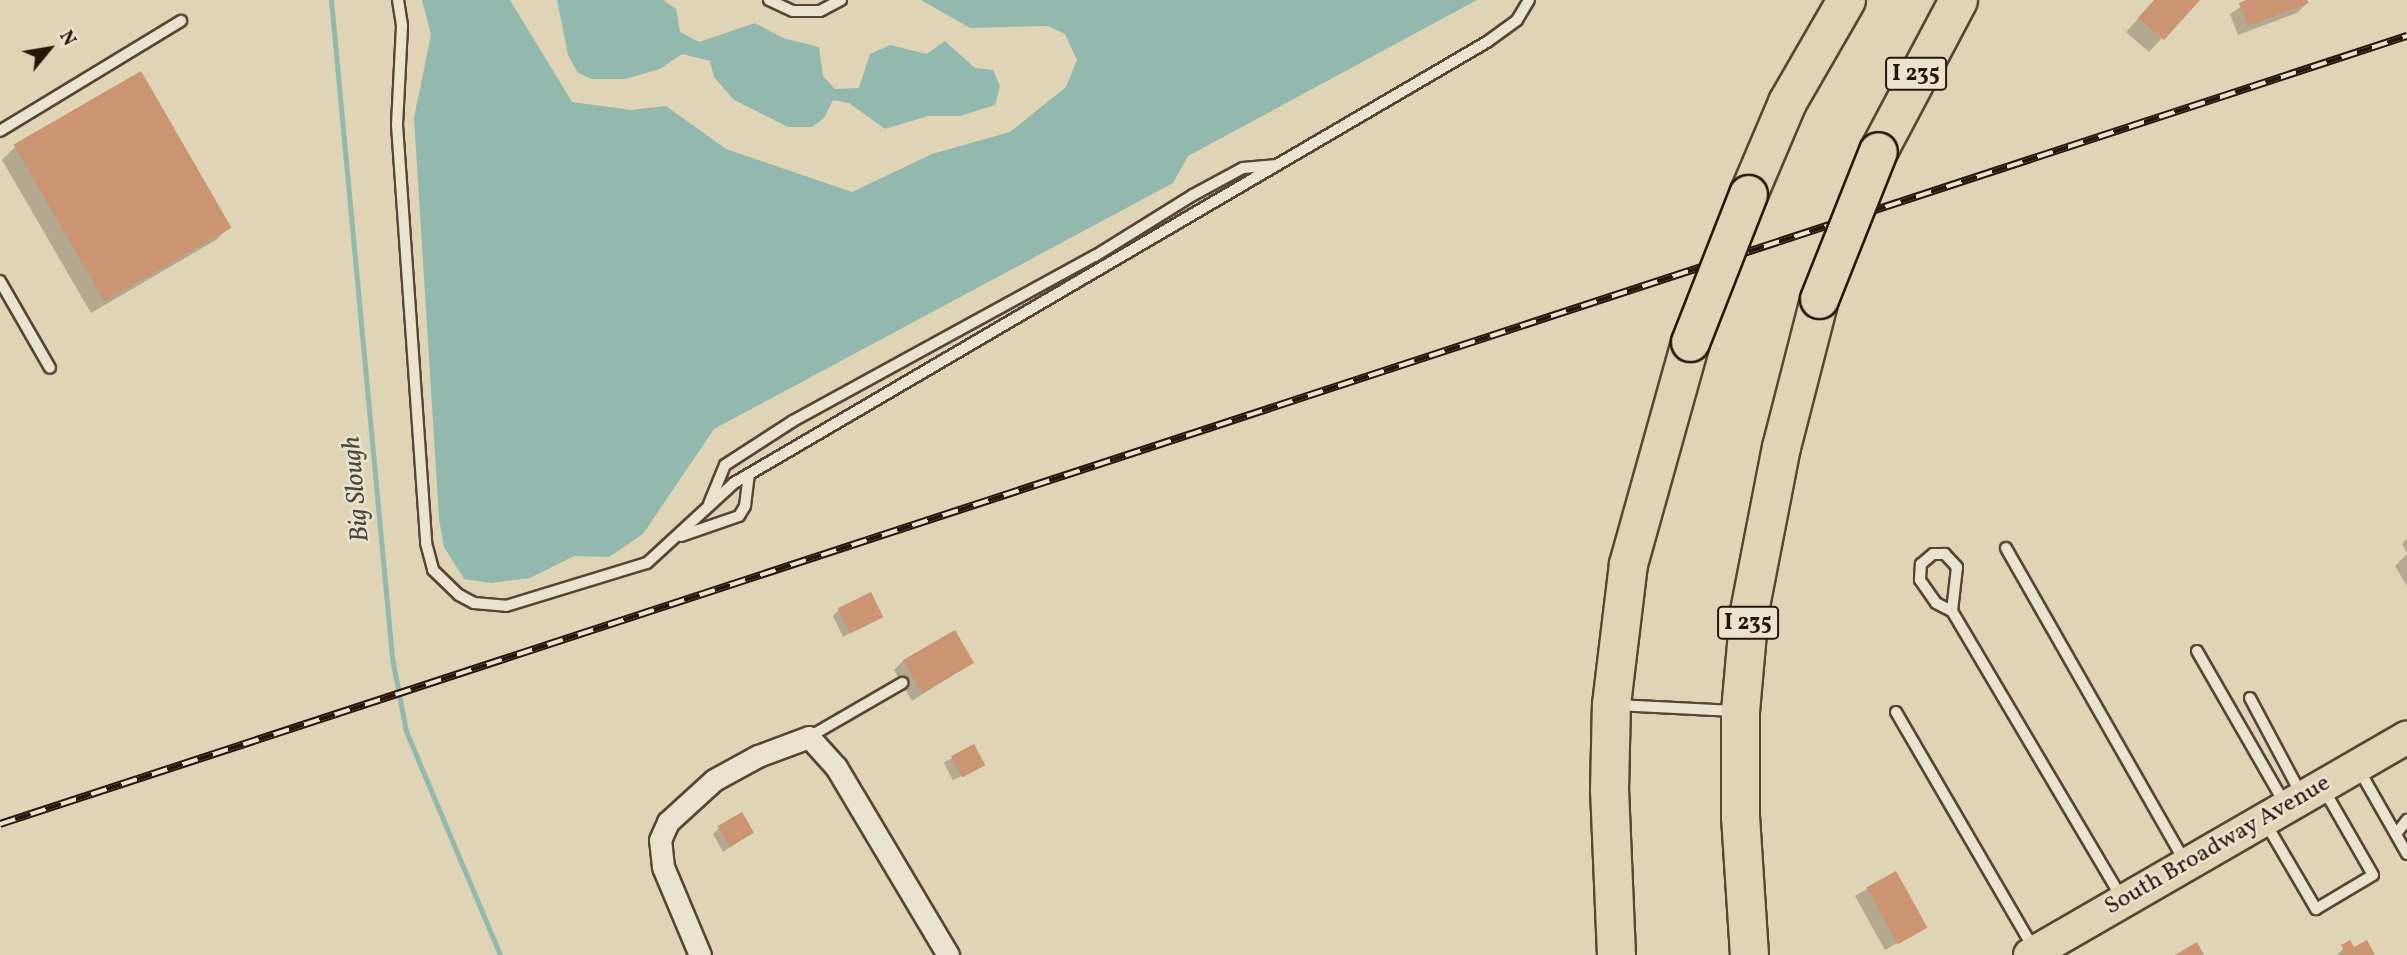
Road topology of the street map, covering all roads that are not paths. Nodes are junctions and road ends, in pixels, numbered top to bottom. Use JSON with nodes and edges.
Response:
{"nodes":[{"id":1,"x":398,"y":0,"type":"edge"},
{"id":2,"x":769,"y":0,"type":"edge"},
{"id":3,"x":841,"y":0,"type":"edge"},
{"id":4,"x":1529,"y":0,"type":"edge"},
{"id":5,"x":1846,"y":0,"type":"edge"},
{"id":6,"x":1958,"y":0,"type":"edge"},
{"id":7,"x":181,"y":20,"type":"dead end"},
{"id":8,"x":0,"y":131,"type":"edge"},
{"id":9,"x":1283,"y":164,"type":"junction"},
{"id":10,"x":0,"y":281,"type":"edge"},
{"id":11,"x":50,"y":368,"type":"dead end"},
{"id":12,"x":749,"y":474,"type":"junction"},
{"id":13,"x":708,"y":506,"type":"junction"},
{"id":14,"x":680,"y":536,"type":"junction"},
{"id":15,"x":2006,"y":548,"type":"dead end"},
{"id":16,"x":1952,"y":611,"type":"junction"},
{"id":17,"x":2197,"y":651,"type":"dead end"},
{"id":18,"x":902,"y":683,"type":"dead end"},
{"id":19,"x":2250,"y":698,"type":"dead end"},
{"id":20,"x":1611,"y":704,"type":"junction"},
{"id":21,"x":1740,"y":711,"type":"junction"},
{"id":22,"x":1896,"y":712,"type":"dead end"},
{"id":23,"x":810,"y":737,"type":"junction"},
{"id":24,"x":2404,"y":745,"type":"edge"},
{"id":25,"x":2357,"y":766,"type":"junction"},
{"id":26,"x":2294,"y":802,"type":"junction"},
{"id":27,"x":2407,"y":820,"type":"edge"},
{"id":28,"x":2396,"y":834,"type":"junction"},
{"id":29,"x":2407,"y":854,"type":"edge"},
{"id":30,"x":2187,"y":864,"type":"junction"},
{"id":31,"x":2123,"y":901,"type":"junction"},
{"id":32,"x":2033,"y":953,"type":"edge"},
{"id":33,"x":700,"y":955,"type":"edge"},
{"id":34,"x":948,"y":955,"type":"edge"},
{"id":35,"x":1616,"y":955,"type":"edge"},
{"id":36,"x":1749,"y":955,"type":"edge"}],
"edges":[{"from":1,"to":14,"type":"lane"},
{"from":2,"to":3,"type":"lane"},
{"from":4,"to":9,"type":"lane"},
{"from":5,"to":20,"type":"highway","bridge":true},
{"from":6,"to":21,"type":"highway","number":"I 235","bridge":true},
{"from":7,"to":8,"type":"lane"},
{"from":9,"to":12,"type":"lane"},
{"from":9,"to":13,"type":"lane"},
{"from":10,"to":11,"type":"lane"},
{"from":12,"to":13,"type":"lane"},
{"from":12,"to":14,"type":"lane"},
{"from":13,"to":14,"type":"lane"},
{"from":15,"to":30,"type":"lane"},
{"from":16,"to":16,"type":"lane"},
{"from":16,"to":31,"type":"lane"},
{"from":17,"to":26,"type":"lane"},
{"from":18,"to":23,"type":"lane"},
{"from":19,"to":26,"type":"lane"},
{"from":20,"to":21,"type":"lane"},
{"from":20,"to":35,"type":"highway"},
{"from":21,"to":36,"type":"highway","number":"I 235"},
{"from":22,"to":32,"type":"lane"},
{"from":23,"to":33,"type":"street"},
{"from":23,"to":34,"type":"street"},
{"from":24,"to":25,"type":"main road","name":"South Broadway Avenue"},
{"from":25,"to":26,"type":"main road","name":"South Broadway Avenue"},
{"from":25,"to":28,"type":"lane"},
{"from":26,"to":26,"type":"lane"},
{"from":26,"to":30,"type":"main road","name":"South Broadway Avenue"},
{"from":27,"to":28,"type":"lane"},
{"from":28,"to":29,"type":"lane"},
{"from":30,"to":31,"type":"main road","name":"South Broadway Avenue"},
{"from":31,"to":32,"type":"main road","name":"South Broadway Avenue"}]}
